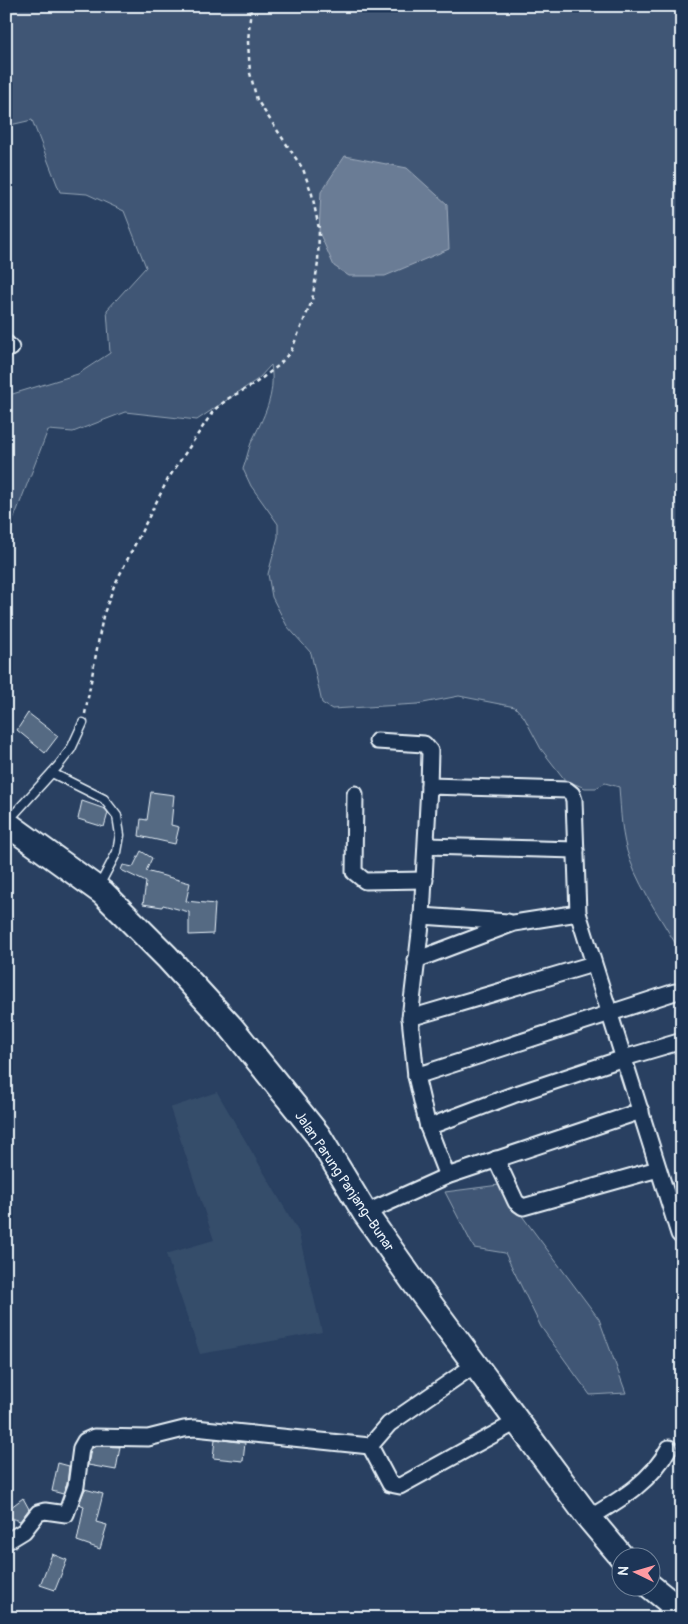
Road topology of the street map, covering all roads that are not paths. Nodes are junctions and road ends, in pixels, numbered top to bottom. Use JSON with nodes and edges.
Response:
{"nodes":[{"id":1,"x":83,"y":723,"type":"road end"},
{"id":2,"x":377,"y":741,"type":"dead end"},
{"id":3,"x":52,"y":773,"type":"junction"},
{"id":4,"x":429,"y":786,"type":"junction"},
{"id":5,"x":355,"y":794,"type":"dead end"},
{"id":6,"x":6,"y":823,"type":"edge"},
{"id":7,"x":427,"y":846,"type":"junction"},
{"id":8,"x":576,"y":850,"type":"junction"},
{"id":9,"x":425,"y":880,"type":"junction"},
{"id":10,"x":98,"y":889,"type":"junction"},
{"id":11,"x":578,"y":913,"type":"junction"},
{"id":12,"x":422,"y":916,"type":"junction"},
{"id":13,"x":514,"y":923,"type":"junction"},
{"id":14,"x":416,"y":960,"type":"junction"},
{"id":15,"x":593,"y":964,"type":"junction"},
{"id":16,"x":674,"y":992,"type":"dead end"},
{"id":17,"x":609,"y":1012,"type":"junction"},
{"id":18,"x":410,"y":1018,"type":"junction"},
{"id":19,"x":682,"y":1041,"type":"edge"},
{"id":20,"x":624,"y":1058,"type":"junction"},
{"id":21,"x":416,"y":1076,"type":"junction"},
{"id":22,"x":640,"y":1111,"type":"junction"},
{"id":23,"x":428,"y":1127,"type":"junction"},
{"id":24,"x":496,"y":1160,"type":"junction"},
{"id":25,"x":658,"y":1169,"type":"junction"},
{"id":26,"x":447,"y":1176,"type":"junction"},
{"id":27,"x":365,"y":1213,"type":"junction"},
{"id":28,"x":682,"y":1238,"type":"edge"},
{"id":29,"x":476,"y":1364,"type":"junction"},
{"id":30,"x":518,"y":1420,"type":"junction"},
{"id":31,"x":370,"y":1446,"type":"junction"},
{"id":32,"x":669,"y":1448,"type":"dead end"},
{"id":33,"x":589,"y":1518,"type":"junction"},
{"id":34,"x":6,"y":1542,"type":"edge"},
{"id":35,"x":613,"y":1546,"type":"edge"},
{"id":36,"x":658,"y":1596,"type":"edge"},
{"id":37,"x":672,"y":1612,"type":"edge"}],
"edges":[{"from":1,"to":3,"type":"lane"},
{"from":2,"to":4,"type":"street"},
{"from":3,"to":6,"type":"lane"},
{"from":3,"to":10,"type":"lane"},
{"from":4,"to":7,"type":"street"},
{"from":4,"to":8,"type":"street"},
{"from":5,"to":9,"type":"street"},
{"from":6,"to":10,"type":"main road","name":"Jalan Parung Panjang–Bunar"},
{"from":7,"to":8,"type":"street"},
{"from":7,"to":9,"type":"street"},
{"from":8,"to":11,"type":"street"},
{"from":9,"to":12,"type":"street"},
{"from":10,"to":27,"type":"main road","name":"Jalan Parung Panjang–Bunar"},
{"from":11,"to":13,"type":"street"},
{"from":11,"to":15,"type":"street"},
{"from":12,"to":13,"type":"street"},
{"from":12,"to":14,"type":"street"},
{"from":13,"to":14,"type":"street"},
{"from":14,"to":18,"type":"street"},
{"from":15,"to":17,"type":"street"},
{"from":15,"to":18,"type":"street"},
{"from":16,"to":17,"type":"street"},
{"from":17,"to":20,"type":"street"},
{"from":17,"to":21,"type":"street"},
{"from":18,"to":21,"type":"street"},
{"from":19,"to":20,"type":"street"},
{"from":20,"to":22,"type":"street"},
{"from":20,"to":23,"type":"street"},
{"from":21,"to":23,"type":"street"},
{"from":22,"to":24,"type":"street"},
{"from":22,"to":25,"type":"street"},
{"from":23,"to":26,"type":"street"},
{"from":24,"to":25,"type":"street"},
{"from":24,"to":26,"type":"street"},
{"from":25,"to":28,"type":"street"},
{"from":26,"to":27,"type":"street"},
{"from":27,"to":29,"type":"main road","name":"Jalan Parung Panjang–Bunar"},
{"from":29,"to":30,"type":"main road","name":"Jalan Parung Panjang–Bunar"},
{"from":29,"to":31,"type":"street"},
{"from":30,"to":31,"type":"street"},
{"from":30,"to":33,"type":"main road","name":"Jalan Parung Panjang–Bunar"},
{"from":31,"to":34,"type":"street"},
{"from":32,"to":33,"type":"street"},
{"from":33,"to":35,"type":"main road","name":"Jalan Parung Panjang–Bunar"},
{"from":36,"to":37,"type":"main road"}]}
